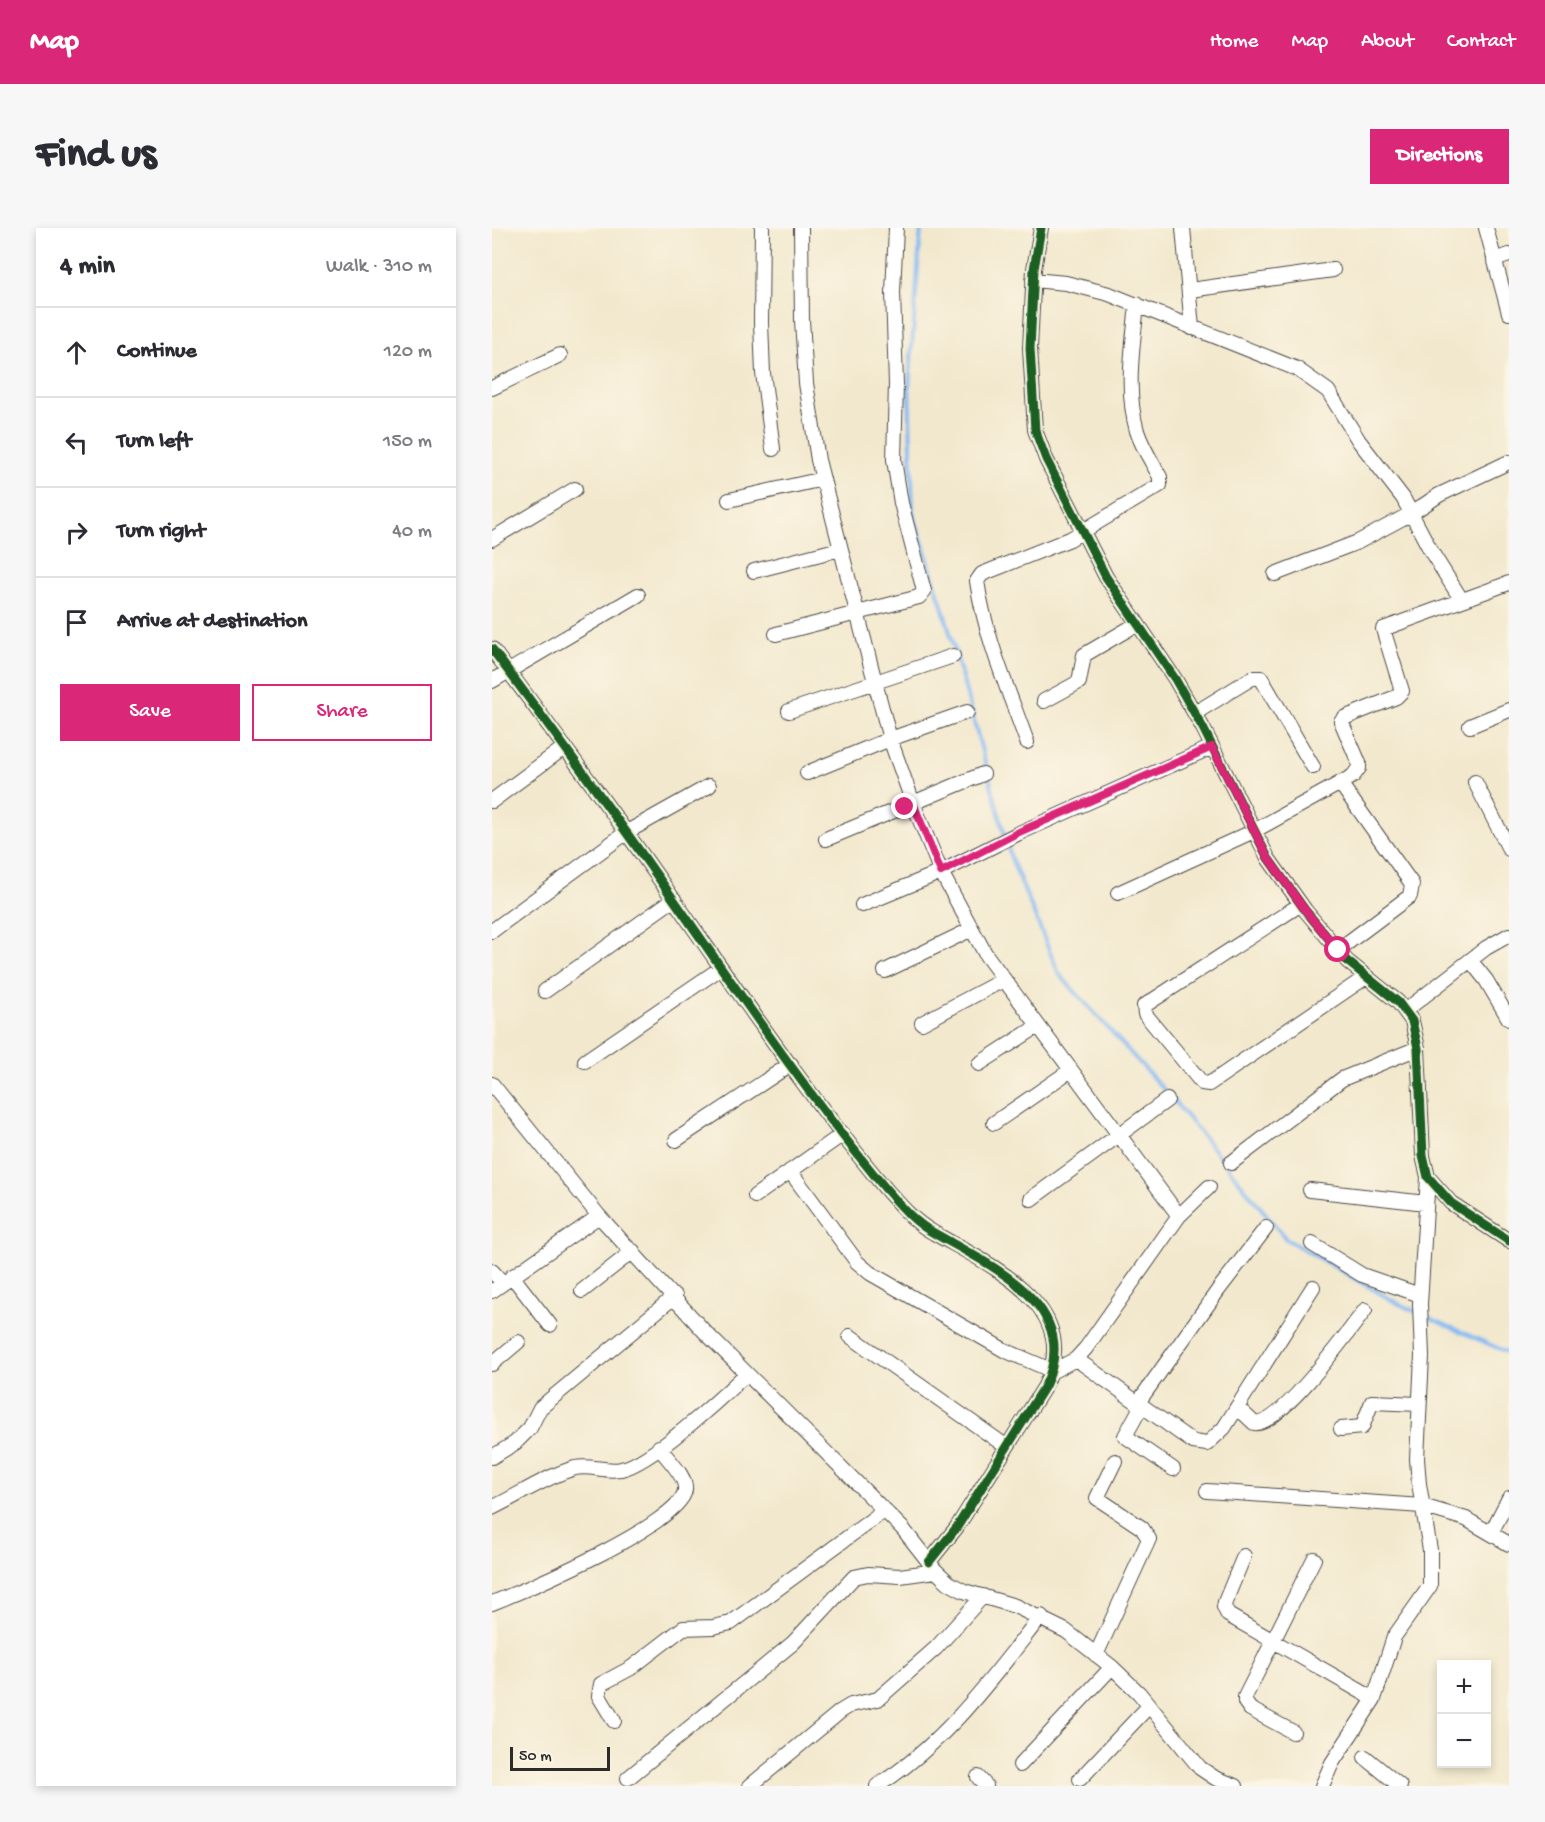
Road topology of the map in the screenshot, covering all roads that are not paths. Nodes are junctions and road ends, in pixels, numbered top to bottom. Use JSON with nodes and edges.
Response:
{"nodes":[{"id":1,"x":762,"y":228,"type":"edge"},
{"id":2,"x":801,"y":228,"type":"edge"},
{"id":3,"x":896,"y":228,"type":"edge"},
{"id":4,"x":1041,"y":228,"type":"edge"},
{"id":5,"x":1183,"y":228,"type":"edge"},
{"id":6,"x":1486,"y":228,"type":"edge"},
{"id":7,"x":1509,"y":255,"type":"edge"},
{"id":8,"x":1494,"y":260,"type":"junction"},
{"id":9,"x":1333,"y":270,"type":"dead end"},
{"id":10,"x":1033,"y":280,"type":"junction"},
{"id":11,"x":1190,"y":290,"type":"junction"},
{"id":12,"x":1137,"y":304,"type":"junction"},
{"id":13,"x":1509,"y":313,"type":"edge"},
{"id":14,"x":1192,"y":328,"type":"junction"},
{"id":15,"x":560,"y":355,"type":"dead end"},
{"id":16,"x":492,"y":388,"type":"edge"},
{"id":17,"x":773,"y":449,"type":"dead end"},
{"id":18,"x":1509,"y":462,"type":"edge"},
{"id":19,"x":823,"y":479,"type":"junction"},
{"id":20,"x":575,"y":489,"type":"dead end"},
{"id":21,"x":729,"y":500,"type":"dead end"},
{"id":22,"x":1412,"y":513,"type":"junction"},
{"id":23,"x":1082,"y":532,"type":"junction"},
{"id":24,"x":492,"y":538,"type":"edge"},
{"id":25,"x":840,"y":549,"type":"junction"},
{"id":26,"x":754,"y":570,"type":"dead end"},
{"id":27,"x":1275,"y":574,"type":"dead end"},
{"id":28,"x":1509,"y":583,"type":"edge"},
{"id":29,"x":638,"y":595,"type":"dead end"},
{"id":30,"x":1461,"y":599,"type":"junction"},
{"id":31,"x":856,"y":615,"type":"junction"},
{"id":32,"x":1137,"y":624,"type":"junction"},
{"id":33,"x":776,"y":633,"type":"dead end"},
{"id":34,"x":492,"y":649,"type":"edge"},
{"id":35,"x":953,"y":657,"type":"dead end"},
{"id":36,"x":507,"y":670,"type":"junction"},
{"id":37,"x":492,"y":681,"type":"edge"},
{"id":38,"x":875,"y":682,"type":"junction"},
{"id":39,"x":1044,"y":700,"type":"dead end"},
{"id":40,"x":1509,"y":710,"type":"edge"},
{"id":41,"x":789,"y":711,"type":"dead end"},
{"id":42,"x":967,"y":712,"type":"dead end"},
{"id":43,"x":1195,"y":714,"type":"junction"},
{"id":44,"x":1470,"y":726,"type":"dead end"},
{"id":45,"x":890,"y":738,"type":"junction"},
{"id":46,"x":1027,"y":742,"type":"dead end"},
{"id":47,"x":565,"y":747,"type":"junction"},
{"id":48,"x":1212,"y":747,"type":"junction"},
{"id":49,"x":1313,"y":767,"type":"dead end"},
{"id":50,"x":807,"y":773,"type":"dead end"},
{"id":51,"x":983,"y":774,"type":"dead end"},
{"id":52,"x":1475,"y":782,"type":"dead end"},
{"id":53,"x":1340,"y":783,"type":"junction"},
{"id":54,"x":709,"y":786,"type":"dead end"},
{"id":55,"x":492,"y":801,"type":"edge"},
{"id":56,"x":913,"y":803,"type":"junction"},
{"id":57,"x":1254,"y":831,"type":"junction"},
{"id":58,"x":627,"y":832,"type":"junction"},
{"id":59,"x":826,"y":839,"type":"dead end"},
{"id":60,"x":1509,"y":849,"type":"edge"},
{"id":61,"x":941,"y":872,"type":"junction"},
{"id":62,"x":1118,"y":893,"type":"dead end"},
{"id":63,"x":674,"y":899,"type":"junction"},
{"id":64,"x":1301,"y":904,"type":"junction"},
{"id":65,"x":862,"y":905,"type":"dead end"},
{"id":66,"x":970,"y":930,"type":"junction"},
{"id":67,"x":492,"y":931,"type":"edge"},
{"id":68,"x":1509,"y":935,"type":"edge"},
{"id":69,"x":1338,"y":950,"type":"junction"},
{"id":70,"x":1470,"y":960,"type":"junction"},
{"id":71,"x":721,"y":968,"type":"junction"},
{"id":72,"x":885,"y":970,"type":"dead end"},
{"id":73,"x":1366,"y":977,"type":"junction"},
{"id":74,"x":1003,"y":980,"type":"junction"},
{"id":75,"x":545,"y":991,"type":"dead end"},
{"id":76,"x":1406,"y":1010,"type":"junction"},
{"id":77,"x":1509,"y":1019,"type":"edge"},
{"id":78,"x":922,"y":1023,"type":"dead end"},
{"id":79,"x":1038,"y":1026,"type":"junction"},
{"id":80,"x":1418,"y":1048,"type":"junction"},
{"id":81,"x":585,"y":1060,"type":"dead end"},
{"id":82,"x":791,"y":1064,"type":"junction"},
{"id":83,"x":979,"y":1064,"type":"dead end"},
{"id":84,"x":1071,"y":1070,"type":"junction"},
{"id":85,"x":492,"y":1084,"type":"edge"},
{"id":86,"x":1167,"y":1100,"type":"dead end"},
{"id":87,"x":994,"y":1123,"type":"dead end"},
{"id":88,"x":843,"y":1134,"type":"junction"},
{"id":89,"x":1118,"y":1137,"type":"junction"},
{"id":90,"x":676,"y":1140,"type":"dead end"},
{"id":91,"x":1231,"y":1163,"type":"dead end"},
{"id":92,"x":790,"y":1171,"type":"junction"},
{"id":93,"x":1428,"y":1177,"type":"junction"},
{"id":94,"x":1209,"y":1187,"type":"dead end"},
{"id":95,"x":1310,"y":1190,"type":"dead end"},
{"id":96,"x":755,"y":1196,"type":"dead end"},
{"id":97,"x":1031,"y":1199,"type":"dead end"},
{"id":98,"x":1426,"y":1203,"type":"junction"},
{"id":99,"x":599,"y":1216,"type":"junction"},
{"id":100,"x":1179,"y":1216,"type":"junction"},
{"id":101,"x":1266,"y":1228,"type":"dead end"},
{"id":102,"x":1509,"y":1241,"type":"edge"},
{"id":103,"x":1312,"y":1244,"type":"dead end"},
{"id":104,"x":633,"y":1251,"type":"junction"},
{"id":105,"x":492,"y":1271,"type":"edge"},
{"id":106,"x":502,"y":1283,"type":"edge"},
{"id":107,"x":1313,"y":1287,"type":"dead end"},
{"id":108,"x":582,"y":1292,"type":"dead end"},
{"id":109,"x":675,"y":1296,"type":"junction"},
{"id":110,"x":1420,"y":1299,"type":"junction"},
{"id":111,"x":1365,"y":1310,"type":"dead end"},
{"id":112,"x":550,"y":1325,"type":"dead end"},
{"id":113,"x":850,"y":1336,"type":"dead end"},
{"id":114,"x":518,"y":1342,"type":"dead end"},
{"id":115,"x":1076,"y":1359,"type":"junction"},
{"id":116,"x":492,"y":1364,"type":"edge"},
{"id":117,"x":1053,"y":1371,"type":"junction"},
{"id":118,"x":745,"y":1375,"type":"junction"},
{"id":119,"x":1419,"y":1404,"type":"junction"},
{"id":120,"x":1139,"y":1406,"type":"junction"},
{"id":121,"x":1237,"y":1407,"type":"junction"},
{"id":122,"x":1341,"y":1429,"type":"dead end"},
{"id":123,"x":666,"y":1442,"type":"junction"},
{"id":124,"x":1007,"y":1447,"type":"junction"},
{"id":125,"x":492,"y":1457,"type":"edge"},
{"id":126,"x":1115,"y":1461,"type":"dead end"},
{"id":127,"x":1173,"y":1468,"type":"dead end"},
{"id":128,"x":1206,"y":1491,"type":"dead end"},
{"id":129,"x":1509,"y":1498,"type":"edge"},
{"id":130,"x":1422,"y":1506,"type":"junction"},
{"id":131,"x":492,"y":1508,"type":"edge"},
{"id":132,"x":885,"y":1510,"type":"junction"},
{"id":133,"x":1491,"y":1533,"type":"junction"},
{"id":134,"x":1509,"y":1544,"type":"edge"},
{"id":135,"x":1244,"y":1556,"type":"dead end"},
{"id":136,"x":1314,"y":1559,"type":"dead end"},
{"id":137,"x":933,"y":1566,"type":"junction"},
{"id":138,"x":983,"y":1596,"type":"junction"},
{"id":139,"x":492,"y":1603,"type":"edge"},
{"id":140,"x":1041,"y":1616,"type":"junction"},
{"id":141,"x":1274,"y":1639,"type":"junction"},
{"id":142,"x":1096,"y":1654,"type":"junction"},
{"id":143,"x":1112,"y":1667,"type":"junction"},
{"id":144,"x":1374,"y":1699,"type":"junction"},
{"id":145,"x":1149,"y":1706,"type":"junction"},
{"id":146,"x":614,"y":1721,"type":"dead end"},
{"id":147,"x":1293,"y":1731,"type":"dead end"},
{"id":148,"x":1365,"y":1757,"type":"dead end"},
{"id":149,"x":1020,"y":1765,"type":"dead end"},
{"id":150,"x":628,"y":1778,"type":"dead end"},
{"id":151,"x":1080,"y":1779,"type":"dead end"},
{"id":152,"x":1211,"y":1782,"type":"edge"},
{"id":153,"x":750,"y":1786,"type":"edge"},
{"id":154,"x":877,"y":1786,"type":"edge"},
{"id":155,"x":1236,"y":1786,"type":"edge"},
{"id":156,"x":1322,"y":1786,"type":"edge"},
{"id":157,"x":1400,"y":1786,"type":"edge"}],
"edges":[{"from":1,"to":17,"type":"street"},
{"from":2,"to":19,"type":"street"},
{"from":3,"to":31,"type":"street"},
{"from":4,"to":10,"type":"street"},
{"from":5,"to":11,"type":"street"},
{"from":6,"to":8,"type":"street"},
{"from":7,"to":8,"type":"street"},
{"from":8,"to":13,"type":"street"},
{"from":9,"to":11,"type":"street"},
{"from":10,"to":12,"type":"street"},
{"from":10,"to":23,"type":"street"},
{"from":11,"to":14,"type":"street"},
{"from":12,"to":14,"type":"street"},
{"from":12,"to":23,"type":"street"},
{"from":14,"to":22,"type":"street"},
{"from":15,"to":16,"type":"street"},
{"from":18,"to":22,"type":"street"},
{"from":19,"to":21,"type":"street"},
{"from":19,"to":25,"type":"street"},
{"from":20,"to":24,"type":"street"},
{"from":22,"to":27,"type":"street"},
{"from":22,"to":30,"type":"street"},
{"from":23,"to":32,"type":"street"},
{"from":23,"to":46,"type":"street"},
{"from":25,"to":26,"type":"street"},
{"from":25,"to":31,"type":"street"},
{"from":28,"to":30,"type":"street"},
{"from":29,"to":36,"type":"street"},
{"from":30,"to":53,"type":"street"},
{"from":31,"to":33,"type":"street"},
{"from":31,"to":38,"type":"street"},
{"from":32,"to":39,"type":"street"},
{"from":32,"to":43,"type":"street"},
{"from":34,"to":36,"type":"street"},
{"from":35,"to":38,"type":"street"},
{"from":36,"to":37,"type":"street"},
{"from":36,"to":47,"type":"street"},
{"from":38,"to":41,"type":"street"},
{"from":38,"to":45,"type":"street"},
{"from":40,"to":44,"type":"street"},
{"from":42,"to":45,"type":"street"},
{"from":43,"to":48,"type":"street"},
{"from":43,"to":49,"type":"street"},
{"from":45,"to":50,"type":"street"},
{"from":45,"to":56,"type":"street"},
{"from":47,"to":55,"type":"street"},
{"from":47,"to":58,"type":"street"},
{"from":48,"to":57,"type":"street"},
{"from":48,"to":61,"type":"street"},
{"from":51,"to":56,"type":"street"},
{"from":52,"to":60,"type":"street"},
{"from":53,"to":57,"type":"street"},
{"from":53,"to":69,"type":"street"},
{"from":54,"to":58,"type":"street"},
{"from":56,"to":59,"type":"street"},
{"from":56,"to":61,"type":"street"},
{"from":57,"to":62,"type":"street"},
{"from":57,"to":64,"type":"street"},
{"from":58,"to":63,"type":"street"},
{"from":58,"to":67,"type":"street"},
{"from":61,"to":65,"type":"street"},
{"from":61,"to":66,"type":"street"},
{"from":63,"to":71,"type":"street"},
{"from":63,"to":75,"type":"street"},
{"from":64,"to":69,"type":"street"},
{"from":64,"to":73,"type":"street"},
{"from":66,"to":72,"type":"street"},
{"from":66,"to":74,"type":"street"},
{"from":68,"to":70,"type":"street"},
{"from":69,"to":73,"type":"street"},
{"from":70,"to":76,"type":"street"},
{"from":70,"to":77,"type":"street"},
{"from":71,"to":81,"type":"street"},
{"from":71,"to":82,"type":"street"},
{"from":73,"to":76,"type":"street"},
{"from":74,"to":78,"type":"street"},
{"from":74,"to":79,"type":"street"},
{"from":76,"to":80,"type":"street"},
{"from":79,"to":83,"type":"street"},
{"from":79,"to":84,"type":"street"},
{"from":80,"to":91,"type":"street"},
{"from":80,"to":93,"type":"street"},
{"from":82,"to":88,"type":"street"},
{"from":82,"to":90,"type":"street"},
{"from":84,"to":87,"type":"street"},
{"from":84,"to":89,"type":"street"},
{"from":85,"to":99,"type":"street"},
{"from":86,"to":89,"type":"street"},
{"from":88,"to":92,"type":"street"},
{"from":88,"to":117,"type":"street"},
{"from":89,"to":97,"type":"street"},
{"from":89,"to":100,"type":"street"},
{"from":92,"to":96,"type":"street"},
{"from":92,"to":117,"type":"street"},
{"from":93,"to":98,"type":"street"},
{"from":93,"to":102,"type":"street"},
{"from":94,"to":100,"type":"street"},
{"from":95,"to":98,"type":"street"},
{"from":98,"to":110,"type":"street"},
{"from":99,"to":104,"type":"street"},
{"from":99,"to":106,"type":"street"},
{"from":100,"to":115,"type":"street"},
{"from":101,"to":120,"type":"street"},
{"from":103,"to":110,"type":"street"},
{"from":104,"to":108,"type":"street"},
{"from":104,"to":109,"type":"street"},
{"from":105,"to":106,"type":"street"},
{"from":106,"to":112,"type":"street"},
{"from":107,"to":121,"type":"street"},
{"from":109,"to":118,"type":"street"},
{"from":109,"to":125,"type":"street"},
{"from":110,"to":119,"type":"street"},
{"from":111,"to":121,"type":"street"},
{"from":113,"to":124,"type":"street"},
{"from":114,"to":116,"type":"street"},
{"from":115,"to":117,"type":"street"},
{"from":115,"to":120,"type":"street"},
{"from":117,"to":124,"type":"street"},
{"from":118,"to":123,"type":"street"},
{"from":118,"to":132,"type":"street"},
{"from":119,"to":122,"type":"street"},
{"from":119,"to":130,"type":"street"},
{"from":120,"to":121,"type":"street"},
{"from":120,"to":127,"type":"street"},
{"from":123,"to":131,"type":"street"},
{"from":123,"to":139,"type":"street"},
{"from":124,"to":137,"type":"street"},
{"from":126,"to":142,"type":"street"},
{"from":128,"to":130,"type":"street"},
{"from":129,"to":133,"type":"street"},
{"from":130,"to":133,"type":"street"},
{"from":130,"to":144,"type":"street"},
{"from":132,"to":137,"type":"street"},
{"from":132,"to":146,"type":"street"},
{"from":133,"to":134,"type":"street"},
{"from":135,"to":141,"type":"street"},
{"from":136,"to":141,"type":"street"},
{"from":137,"to":138,"type":"street"},
{"from":137,"to":150,"type":"street"},
{"from":138,"to":140,"type":"street"},
{"from":138,"to":153,"type":"street"},
{"from":140,"to":142,"type":"street"},
{"from":140,"to":154,"type":"street"},
{"from":141,"to":144,"type":"street"},
{"from":141,"to":147,"type":"street"},
{"from":142,"to":143,"type":"street"},
{"from":143,"to":145,"type":"street"},
{"from":143,"to":149,"type":"street"},
{"from":144,"to":156,"type":"street"},
{"from":145,"to":151,"type":"street"},
{"from":145,"to":152,"type":"street"},
{"from":148,"to":157,"type":"street"},
{"from":152,"to":155,"type":"street"}]}
